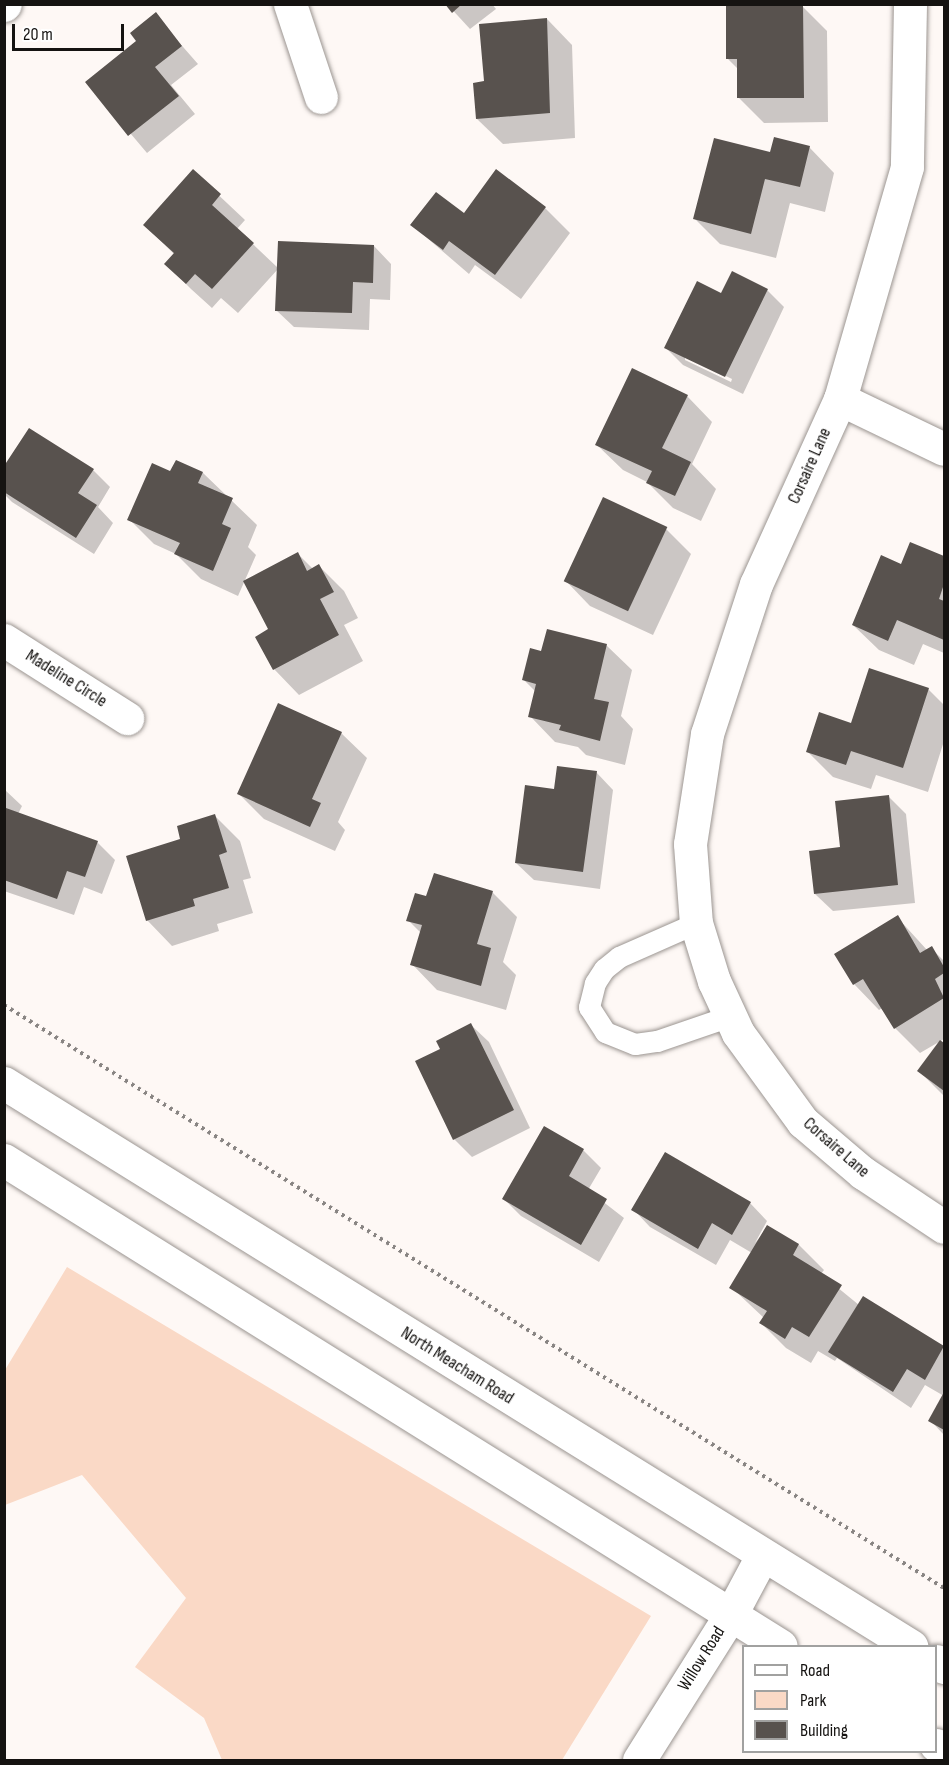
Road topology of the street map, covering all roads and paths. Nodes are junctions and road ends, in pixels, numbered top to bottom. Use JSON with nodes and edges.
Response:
{"nodes":[{"id":1,"x":290,"y":4,"type":"edge"},
{"id":2,"x":910,"y":4,"type":"edge"},
{"id":3,"x":321,"y":97,"type":"dead end"},
{"id":4,"x":840,"y":399,"type":"junction"},
{"id":5,"x":945,"y":449,"type":"edge"},
{"id":6,"x":4,"y":640,"type":"edge"},
{"id":7,"x":127,"y":718,"type":"dead end"},
{"id":8,"x":696,"y":923,"type":"junction"},
{"id":9,"x":4,"y":1005,"type":"edge"},
{"id":10,"x":730,"y":1016,"type":"junction"},
{"id":11,"x":4,"y":1083,"type":"edge"},
{"id":12,"x":4,"y":1160,"type":"edge"},
{"id":13,"x":945,"y":1227,"type":"edge"},
{"id":14,"x":762,"y":1556,"type":"junction"},
{"id":15,"x":945,"y":1588,"type":"edge"},
{"id":16,"x":731,"y":1614,"type":"junction"},
{"id":17,"x":778,"y":1645,"type":"edge"},
{"id":18,"x":908,"y":1645,"type":"edge"},
{"id":19,"x":639,"y":1761,"type":"edge"}],
"edges":[{"from":1,"to":3,"type":"main road"},
{"from":2,"to":4,"type":"main road","name":"Corsaire Lane"},
{"from":4,"to":5,"type":"main road"},
{"from":4,"to":8,"type":"main road","name":"Corsaire Lane"},
{"from":6,"to":7,"type":"main road","name":"Madeline Circle"},
{"from":8,"to":10,"type":"main road","name":"Corsaire Lane"},
{"from":8,"to":10,"type":"lane"},
{"from":9,"to":15,"type":"path"},
{"from":10,"to":13,"type":"main road","name":"Corsaire Lane"},
{"from":11,"to":14,"type":"main road","name":"North Meacham Road"},
{"from":12,"to":16,"type":"main road"},
{"from":14,"to":16,"type":"main road","name":"Willow Road"},
{"from":14,"to":18,"type":"main road","name":"North Meacham Road"},
{"from":16,"to":17,"type":"main road"},
{"from":16,"to":19,"type":"main road","name":"Willow Road"}]}
